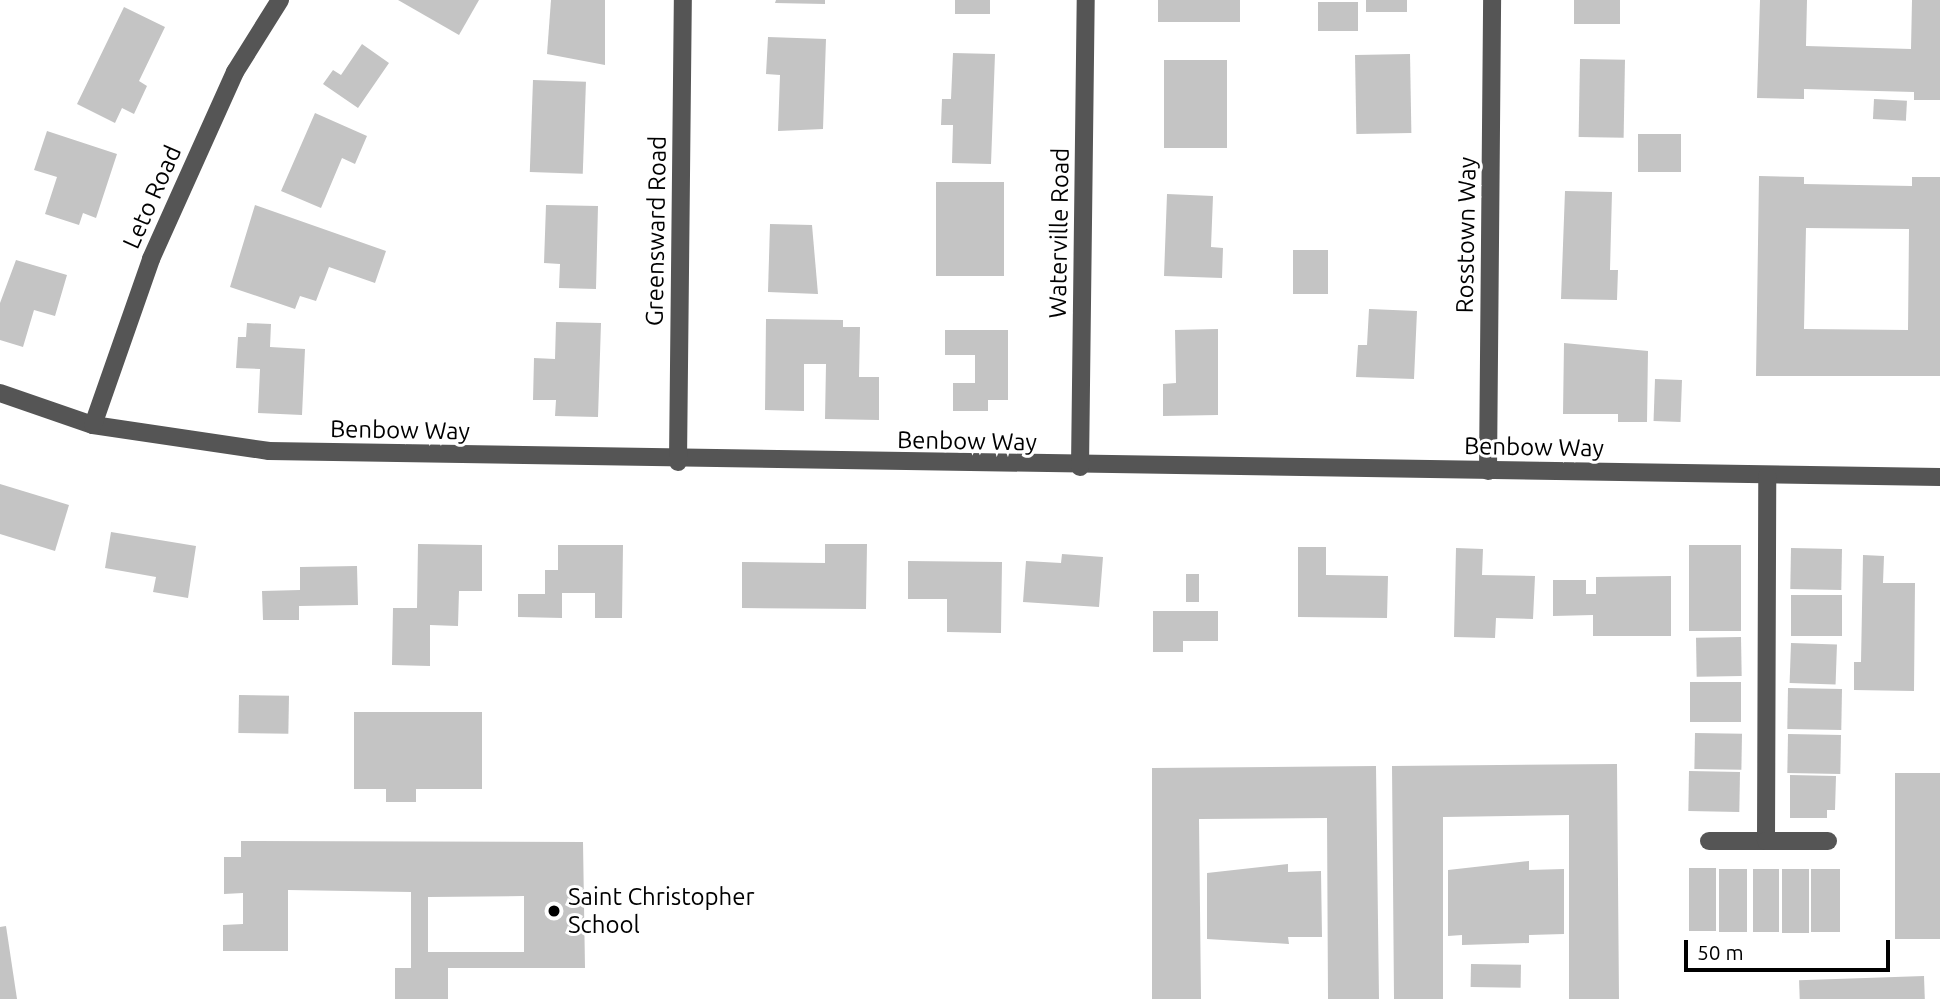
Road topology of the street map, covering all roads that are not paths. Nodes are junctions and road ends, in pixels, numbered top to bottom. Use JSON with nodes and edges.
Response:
{"nodes":[{"id":1,"x":281,"y":0,"type":"edge"},
{"id":2,"x":683,"y":0,"type":"edge"},
{"id":3,"x":1086,"y":0,"type":"edge"},
{"id":4,"x":1492,"y":0,"type":"edge"},
{"id":5,"x":0,"y":393,"type":"edge"},
{"id":6,"x":93,"y":425,"type":"junction"},
{"id":7,"x":678,"y":462,"type":"junction"},
{"id":8,"x":1080,"y":467,"type":"junction"},
{"id":9,"x":1488,"y":471,"type":"junction"},
{"id":10,"x":1767,"y":476,"type":"junction"},
{"id":11,"x":1940,"y":477,"type":"edge"},
{"id":12,"x":1709,"y":841,"type":"dead end"},
{"id":13,"x":1766,"y":841,"type":"junction"},
{"id":14,"x":1828,"y":841,"type":"dead end"}],
"edges":[{"from":1,"to":6,"type":"street","name":"Leto Road"},
{"from":2,"to":7,"type":"street","name":"Greensward Road"},
{"from":3,"to":8,"type":"street","name":"Waterville Road"},
{"from":4,"to":9,"type":"street","name":"Rosstown Way"},
{"from":5,"to":6,"type":"street","name":"Benbow Way"},
{"from":6,"to":7,"type":"street","name":"Benbow Way"},
{"from":7,"to":8,"type":"street","name":"Benbow Way"},
{"from":8,"to":9,"type":"street","name":"Benbow Way"},
{"from":9,"to":10,"type":"street","name":"Benbow Way"},
{"from":10,"to":11,"type":"street","name":"Benbow Way"},
{"from":10,"to":13,"type":"street"},
{"from":12,"to":13,"type":"street"},
{"from":13,"to":14,"type":"street"}]}
